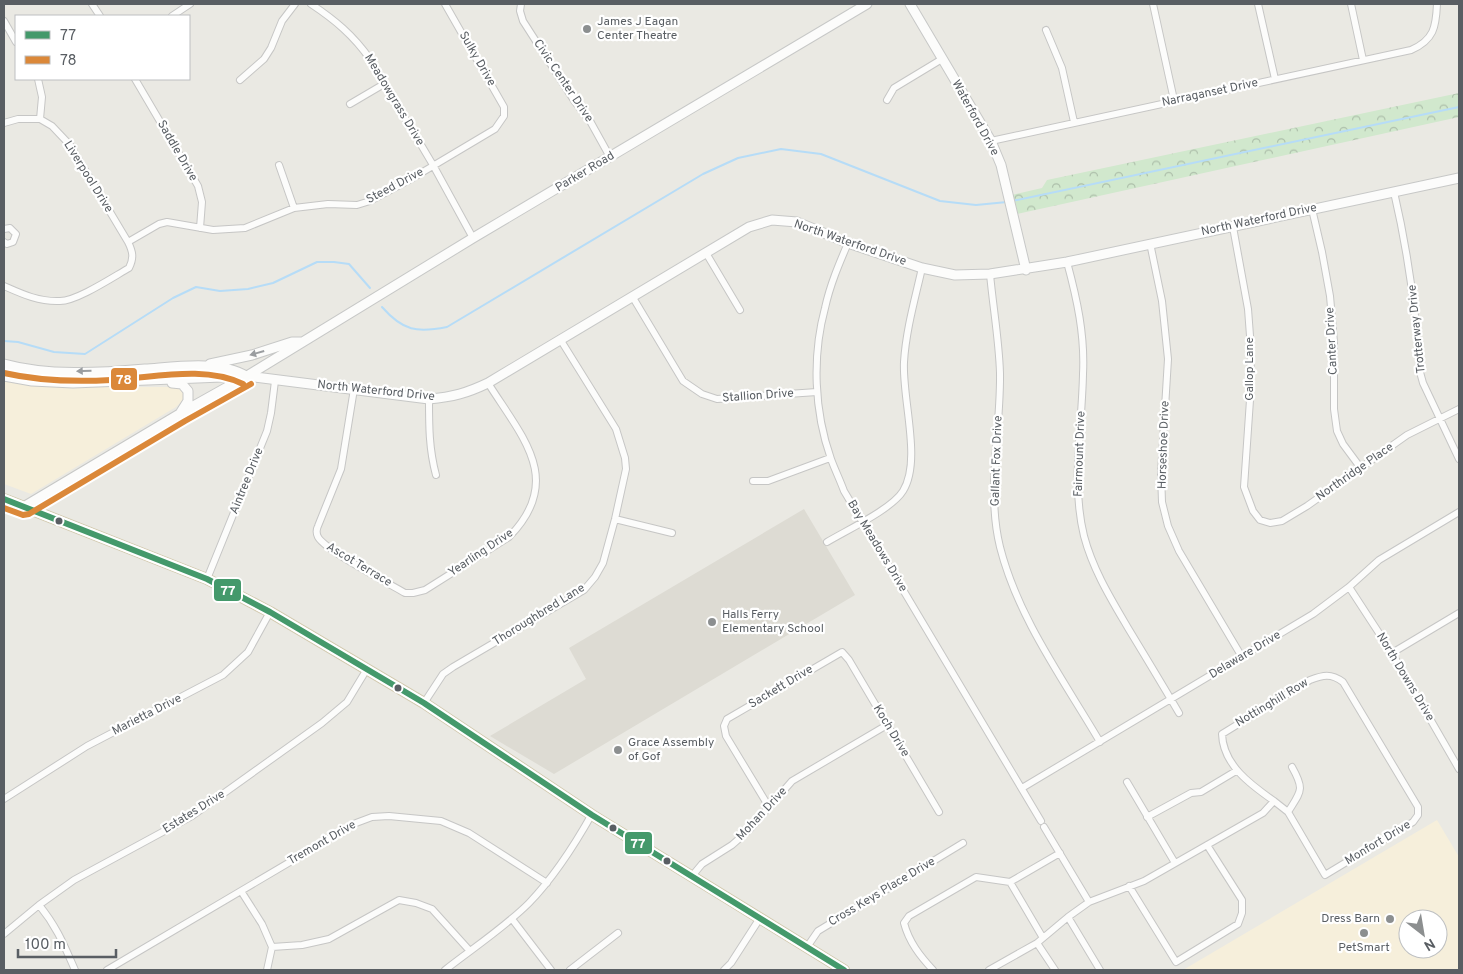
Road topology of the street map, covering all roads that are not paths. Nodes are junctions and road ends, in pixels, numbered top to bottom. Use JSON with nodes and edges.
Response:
{"nodes":[{"id":1,"x":92,"y":4,"type":"edge"},
{"id":2,"x":190,"y":4,"type":"edge"},
{"id":3,"x":294,"y":4,"type":"edge"},
{"id":4,"x":311,"y":4,"type":"edge"},
{"id":5,"x":445,"y":4,"type":"edge"},
{"id":6,"x":521,"y":4,"type":"edge"},
{"id":7,"x":867,"y":4,"type":"edge"},
{"id":8,"x":910,"y":4,"type":"edge"},
{"id":9,"x":1153,"y":4,"type":"edge"},
{"id":10,"x":1258,"y":4,"type":"edge"},
{"id":11,"x":1352,"y":4,"type":"edge"},
{"id":12,"x":1437,"y":4,"type":"edge"},
{"id":13,"x":99,"y":15,"type":"edge"},
{"id":14,"x":174,"y":15,"type":"edge"},
{"id":15,"x":4,"y":21,"type":"edge"},
{"id":16,"x":1046,"y":30,"type":"dead end"},
{"id":17,"x":15,"y":40,"type":"edge"},
{"id":18,"x":942,"y":59,"type":"junction"},
{"id":19,"x":1363,"y":60,"type":"junction"},
{"id":20,"x":1275,"y":79,"type":"junction"},
{"id":21,"x":38,"y":80,"type":"edge"},
{"id":22,"x":137,"y":80,"type":"edge"},
{"id":23,"x":240,"y":80,"type":"dead end"},
{"id":24,"x":384,"y":84,"type":"junction"},
{"id":25,"x":887,"y":100,"type":"dead end"},
{"id":26,"x":1174,"y":100,"type":"junction"},
{"id":27,"x":350,"y":104,"type":"dead end"},
{"id":28,"x":504,"y":116,"type":"joint"},
{"id":29,"x":40,"y":119,"type":"junction"},
{"id":30,"x":1074,"y":122,"type":"junction"},
{"id":31,"x":4,"y":123,"type":"edge"},
{"id":32,"x":991,"y":141,"type":"junction"},
{"id":33,"x":610,"y":157,"type":"junction"},
{"id":34,"x":280,"y":165,"type":"dead end"},
{"id":35,"x":433,"y":166,"type":"junction"},
{"id":36,"x":1459,"y":178,"type":"edge"},
{"id":37,"x":1394,"y":192,"type":"junction"},
{"id":38,"x":294,"y":208,"type":"junction"},
{"id":39,"x":1312,"y":209,"type":"junction"},
{"id":40,"x":1232,"y":227,"type":"junction"},
{"id":41,"x":200,"y":228,"type":"junction"},
{"id":42,"x":4,"y":230,"type":"edge"},
{"id":43,"x":473,"y":238,"type":"junction"},
{"id":44,"x":4,"y":242,"type":"edge"},
{"id":45,"x":128,"y":242,"type":"junction"},
{"id":46,"x":848,"y":243,"type":"junction"},
{"id":47,"x":1150,"y":243,"type":"junction"},
{"id":48,"x":706,"y":253,"type":"junction"},
{"id":49,"x":1067,"y":262,"type":"junction"},
{"id":50,"x":922,"y":268,"type":"junction"},
{"id":51,"x":1026,"y":270,"type":"junction"},
{"id":52,"x":990,"y":274,"type":"junction"},
{"id":53,"x":4,"y":286,"type":"edge"},
{"id":54,"x":632,"y":296,"type":"junction"},
{"id":55,"x":740,"y":310,"type":"dead end"},
{"id":56,"x":560,"y":339,"type":"junction"},
{"id":57,"x":304,"y":342,"type":"junction"},
{"id":58,"x":271,"y":362,"type":"junction"},
{"id":59,"x":4,"y":364,"type":"edge"},
{"id":60,"x":185,"y":367,"type":"junction"},
{"id":61,"x":4,"y":376,"type":"edge"},
{"id":62,"x":247,"y":376,"type":"junction"},
{"id":63,"x":275,"y":380,"type":"junction"},
{"id":64,"x":134,"y":381,"type":"junction"},
{"id":65,"x":488,"y":383,"type":"junction"},
{"id":66,"x":354,"y":389,"type":"junction"},
{"id":67,"x":817,"y":392,"type":"junction"},
{"id":68,"x":429,"y":399,"type":"junction"},
{"id":69,"x":1459,"y":409,"type":"edge"},
{"id":70,"x":180,"y":413,"type":"junction"},
{"id":71,"x":1440,"y":419,"type":"junction"},
{"id":72,"x":830,"y":458,"type":"junction"},
{"id":73,"x":1459,"y":459,"type":"edge"},
{"id":74,"x":1360,"y":468,"type":"junction"},
{"id":75,"x":436,"y":475,"type":"dead end"},
{"id":76,"x":754,"y":482,"type":"dead end"},
{"id":77,"x":4,"y":499,"type":"edge"},
{"id":78,"x":25,"y":506,"type":"junction"},
{"id":79,"x":1253,"y":512,"type":"joint"},
{"id":80,"x":1459,"y":512,"type":"edge"},
{"id":81,"x":616,"y":519,"type":"junction"},
{"id":82,"x":862,"y":521,"type":"junction"},
{"id":83,"x":672,"y":533,"type":"dead end"},
{"id":84,"x":828,"y":542,"type":"dead end"},
{"id":85,"x":207,"y":579,"type":"junction"},
{"id":86,"x":1349,"y":587,"type":"junction"},
{"id":87,"x":405,"y":592,"type":"joint"},
{"id":88,"x":270,"y":612,"type":"junction"},
{"id":89,"x":1459,"y":612,"type":"edge"},
{"id":90,"x":842,"y":652,"type":"joint"},
{"id":91,"x":1392,"y":653,"type":"junction"},
{"id":92,"x":1242,"y":657,"type":"junction"},
{"id":93,"x":367,"y":669,"type":"junction"},
{"id":94,"x":1334,"y":675,"type":"joint"},
{"id":95,"x":1171,"y":699,"type":"junction"},
{"id":96,"x":424,"y":704,"type":"junction"},
{"id":97,"x":1178,"y":712,"type":"dead end"},
{"id":98,"x":887,"y":725,"type":"junction"},
{"id":99,"x":1100,"y":742,"type":"junction"},
{"id":100,"x":1292,"y":767,"type":"dead end"},
{"id":101,"x":1459,"y":769,"type":"edge"},
{"id":102,"x":1236,"y":771,"type":"junction"},
{"id":103,"x":1127,"y":782,"type":"dead end"},
{"id":104,"x":1022,"y":788,"type":"junction"},
{"id":105,"x":4,"y":799,"type":"edge"},
{"id":106,"x":1274,"y":801,"type":"junction"},
{"id":107,"x":769,"y":807,"type":"junction"},
{"id":108,"x":939,"y":812,"type":"dead end"},
{"id":109,"x":1288,"y":812,"type":"junction"},
{"id":110,"x":592,"y":814,"type":"junction"},
{"id":111,"x":1147,"y":817,"type":"junction"},
{"id":112,"x":964,"y":843,"type":"dead end"},
{"id":113,"x":1207,"y":845,"type":"junction"},
{"id":114,"x":1060,"y":853,"type":"junction"},
{"id":115,"x":1175,"y":863,"type":"junction"},
{"id":116,"x":692,"y":876,"type":"junction"},
{"id":117,"x":1010,"y":882,"type":"junction"},
{"id":118,"x":547,"y":884,"type":"junction"},
{"id":119,"x":1129,"y":886,"type":"junction"},
{"id":120,"x":241,"y":891,"type":"junction"},
{"id":121,"x":1089,"y":902,"type":"junction"},
{"id":122,"x":39,"y":905,"type":"junction"},
{"id":123,"x":1068,"y":917,"type":"junction"},
{"id":124,"x":760,"y":918,"type":"junction"},
{"id":125,"x":512,"y":919,"type":"junction"},
{"id":126,"x":618,"y":933,"type":"dead end"},
{"id":127,"x":4,"y":934,"type":"edge"},
{"id":128,"x":1040,"y":940,"type":"junction"},
{"id":129,"x":272,"y":947,"type":"junction"},
{"id":130,"x":807,"y":947,"type":"junction"},
{"id":131,"x":469,"y":950,"type":"junction"},
{"id":132,"x":75,"y":970,"type":"edge"},
{"id":133,"x":107,"y":970,"type":"edge"},
{"id":134,"x":267,"y":970,"type":"edge"},
{"id":135,"x":445,"y":970,"type":"edge"},
{"id":136,"x":551,"y":970,"type":"edge"},
{"id":137,"x":570,"y":970,"type":"edge"},
{"id":138,"x":724,"y":970,"type":"edge"},
{"id":139,"x":844,"y":970,"type":"edge"},
{"id":140,"x":933,"y":970,"type":"edge"},
{"id":141,"x":989,"y":970,"type":"edge"},
{"id":142,"x":1055,"y":970,"type":"edge"},
{"id":143,"x":1100,"y":970,"type":"edge"}],
"edges":[{"from":1,"to":13,"type":"street"},
{"from":2,"to":14,"type":"street"},
{"from":3,"to":23,"type":"street"},
{"from":4,"to":24,"type":"street","name":"Meadowgrass Drive"},
{"from":5,"to":28,"type":"street","name":"Sulky Drive"},
{"from":6,"to":33,"type":"street","name":"Civic Center Drive"},
{"from":7,"to":33,"type":"street","name":"Parker Road"},
{"from":8,"to":18,"type":"street","name":"Waterford Drive"},
{"from":9,"to":26,"type":"street"},
{"from":10,"to":20,"type":"street"},
{"from":11,"to":19,"type":"street"},
{"from":12,"to":19,"type":"street","name":"Narraganset Drive"},
{"from":15,"to":17,"type":"street"},
{"from":16,"to":30,"type":"street"},
{"from":18,"to":25,"type":"street"},
{"from":18,"to":32,"type":"street","name":"Waterford Drive"},
{"from":19,"to":20,"type":"street","name":"Narraganset Drive"},
{"from":20,"to":26,"type":"street","name":"Narraganset Drive"},
{"from":21,"to":29,"type":"street"},
{"from":22,"to":41,"type":"street","name":"Saddle Drive"},
{"from":24,"to":27,"type":"street"},
{"from":24,"to":35,"type":"street","name":"Meadowgrass Drive"},
{"from":26,"to":30,"type":"street","name":"Narraganset Drive"},
{"from":28,"to":35,"type":"street","name":"Steed Drive"},
{"from":29,"to":31,"type":"street"},
{"from":29,"to":45,"type":"street","name":"Liverpool Drive"},
{"from":30,"to":32,"type":"street","name":"Narraganset Drive"},
{"from":32,"to":51,"type":"street","name":"Waterford Drive"},
{"from":33,"to":43,"type":"street","name":"Parker Road"},
{"from":34,"to":38,"type":"street"},
{"from":35,"to":38,"type":"street","name":"Steed Drive"},
{"from":35,"to":43,"type":"street","name":"Meadowgrass Drive"},
{"from":36,"to":37,"type":"street","name":"North Waterford Drive"},
{"from":37,"to":39,"type":"street","name":"North Waterford Drive"},
{"from":37,"to":71,"type":"street","name":"Trotterway Drive"},
{"from":38,"to":41,"type":"street","name":"Steed Drive"},
{"from":39,"to":40,"type":"street","name":"North Waterford Drive"},
{"from":39,"to":74,"type":"street","name":"Canter Drive"},
{"from":40,"to":47,"type":"street","name":"North Waterford Drive"},
{"from":40,"to":79,"type":"street","name":"Gallop Lane"},
{"from":41,"to":45,"type":"street","name":"Steed Drive"},
{"from":42,"to":44,"type":"street"},
{"from":43,"to":57,"type":"street","name":"Parker Road"},
{"from":45,"to":53,"type":"street"},
{"from":46,"to":48,"type":"street","name":"North Waterford Drive"},
{"from":46,"to":50,"type":"street","name":"North Waterford Drive"},
{"from":46,"to":67,"type":"street","name":"Bay Meadows Drive"},
{"from":47,"to":49,"type":"street","name":"North Waterford Drive"},
{"from":47,"to":92,"type":"street","name":"Horseshoe Drive"},
{"from":48,"to":54,"type":"street","name":"North Waterford Drive"},
{"from":48,"to":55,"type":"street"},
{"from":49,"to":51,"type":"street","name":"North Waterford Drive"},
{"from":49,"to":95,"type":"street","name":"Fairmount Drive"},
{"from":50,"to":52,"type":"street","name":"North Waterford Drive"},
{"from":50,"to":82,"type":"street"},
{"from":51,"to":52,"type":"street","name":"North Waterford Drive"},
{"from":52,"to":99,"type":"street","name":"Gallant Fox Drive"},
{"from":54,"to":56,"type":"street","name":"North Waterford Drive"},
{"from":54,"to":67,"type":"street","name":"Stallion Drive"},
{"from":56,"to":65,"type":"street","name":"North Waterford Drive"},
{"from":56,"to":81,"type":"street","name":"Thoroughbred Lane"},
{"from":57,"to":58,"type":"street","name":"Parker Road"},
{"from":57,"to":60,"type":"street","name":"Parker Road","one_way":true},
{"from":58,"to":62,"type":"street","name":"Parker Road"},
{"from":58,"to":63,"type":"street"},
{"from":60,"to":59,"type":"street","name":"Parker Road","one_way":true},
{"from":60,"to":62,"type":"street","name":"Parker Road"},
{"from":61,"to":64,"type":"street","name":"Parker Road"},
{"from":62,"to":63,"type":"street","name":"North Waterford Drive"},
{"from":62,"to":64,"type":"street","name":"Parker Road"},
{"from":62,"to":70,"type":"street"},
{"from":63,"to":66,"type":"street","name":"North Waterford Drive"},
{"from":63,"to":85,"type":"street","name":"Aintree Drive"},
{"from":64,"to":70,"type":"street"},
{"from":65,"to":68,"type":"street","name":"North Waterford Drive"},
{"from":65,"to":87,"type":"street","name":"Yearling Drive"},
{"from":66,"to":68,"type":"street","name":"North Waterford Drive"},
{"from":66,"to":87,"type":"street","name":"Ascot Terrace"},
{"from":67,"to":72,"type":"street","name":"Bay Meadows Drive"},
{"from":68,"to":75,"type":"street"},
{"from":69,"to":71,"type":"street","name":"Northridge Place"},
{"from":70,"to":78,"type":"street"},
{"from":71,"to":73,"type":"street","name":"Trotterway Drive"},
{"from":71,"to":74,"type":"street","name":"Northridge Place"},
{"from":72,"to":76,"type":"street"},
{"from":72,"to":82,"type":"street","name":"Bay Meadows Drive"},
{"from":74,"to":79,"type":"street","name":"Northridge Place"},
{"from":77,"to":78,"type":"main road"},
{"from":78,"to":85,"type":"main road"},
{"from":80,"to":86,"type":"street","name":"Delaware Drive"},
{"from":81,"to":83,"type":"street"},
{"from":81,"to":96,"type":"street","name":"Thoroughbred Lane"},
{"from":82,"to":84,"type":"street"},
{"from":82,"to":104,"type":"street","name":"Bay Meadows Drive"},
{"from":85,"to":88,"type":"main road"},
{"from":86,"to":91,"type":"street","name":"North Downs Drive"},
{"from":86,"to":92,"type":"street","name":"Delaware Drive"},
{"from":88,"to":93,"type":"main road"},
{"from":88,"to":105,"type":"street","name":"Marietta Drive"},
{"from":89,"to":91,"type":"street"},
{"from":90,"to":98,"type":"street","name":"Koch Drive"},
{"from":90,"to":107,"type":"street","name":"Sackett Drive"},
{"from":91,"to":101,"type":"street","name":"North Downs Drive"},
{"from":92,"to":95,"type":"street","name":"Delaware Drive"},
{"from":93,"to":96,"type":"main road"},
{"from":93,"to":122,"type":"street","name":"Estates Drive"},
{"from":94,"to":102,"type":"street","name":"Nottinghill Row"},
{"from":94,"to":109,"type":"street","name":"Monfort Drive"},
{"from":95,"to":97,"type":"street","name":"Fairmount Drive"},
{"from":95,"to":99,"type":"street","name":"Delaware Drive"},
{"from":96,"to":110,"type":"main road"},
{"from":98,"to":107,"type":"street","name":"Mohan Drive"},
{"from":98,"to":108,"type":"street","name":"Koch Drive"},
{"from":99,"to":104,"type":"street","name":"Delaware Drive"},
{"from":100,"to":109,"type":"street"},
{"from":102,"to":106,"type":"street","name":"Nottinghill Row"},
{"from":102,"to":111,"type":"street"},
{"from":103,"to":111,"type":"street"},
{"from":104,"to":114,"type":"street","name":"Bay Meadows Drive"},
{"from":106,"to":109,"type":"street","name":"Nottinghill Row"},
{"from":106,"to":113,"type":"street"},
{"from":107,"to":116,"type":"street","name":"Mohan Drive"},
{"from":110,"to":116,"type":"main road"},
{"from":110,"to":118,"type":"street"},
{"from":111,"to":115,"type":"street"},
{"from":112,"to":130,"type":"street","name":"Cross Keys Place Drive"},
{"from":113,"to":115,"type":"street"},
{"from":113,"to":119,"type":"street"},
{"from":114,"to":117,"type":"street"},
{"from":114,"to":121,"type":"street","name":"Bay Meadows Drive"},
{"from":115,"to":119,"type":"street"},
{"from":116,"to":124,"type":"main road"},
{"from":117,"to":128,"type":"street"},
{"from":117,"to":140,"type":"street"},
{"from":118,"to":120,"type":"street","name":"Tremont Drive"},
{"from":118,"to":125,"type":"street"},
{"from":119,"to":121,"type":"street"},
{"from":120,"to":129,"type":"street"},
{"from":120,"to":133,"type":"street","name":"Tremont Drive"},
{"from":121,"to":123,"type":"street"},
{"from":122,"to":127,"type":"street","name":"Estates Drive"},
{"from":122,"to":132,"type":"street"},
{"from":123,"to":128,"type":"street"},
{"from":123,"to":143,"type":"street"},
{"from":124,"to":130,"type":"main road"},
{"from":124,"to":138,"type":"street"},
{"from":125,"to":131,"type":"street"},
{"from":125,"to":136,"type":"street"},
{"from":126,"to":137,"type":"street"},
{"from":128,"to":141,"type":"street"},
{"from":128,"to":142,"type":"street"},
{"from":129,"to":131,"type":"street"},
{"from":129,"to":134,"type":"street"},
{"from":130,"to":139,"type":"main road"},
{"from":131,"to":135,"type":"street"}]}
